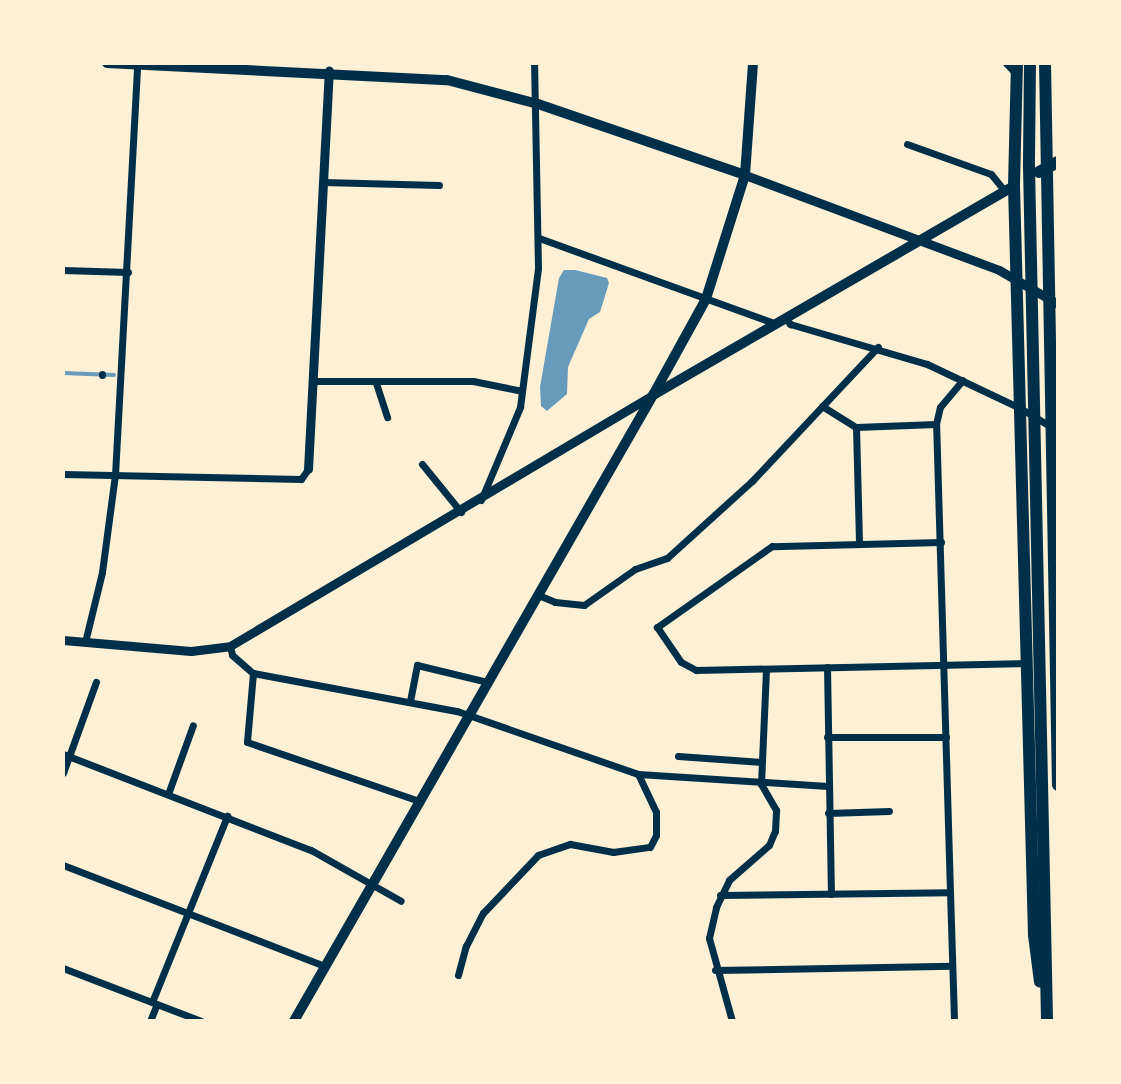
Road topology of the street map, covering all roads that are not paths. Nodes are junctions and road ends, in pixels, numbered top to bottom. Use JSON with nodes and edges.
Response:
{"nodes":[{"id":1,"x":107,"y":63,"type":"edge"},
{"id":2,"x":534,"y":63,"type":"edge"},
{"id":3,"x":753,"y":63,"type":"edge"},
{"id":4,"x":1006,"y":63,"type":"edge"},
{"id":5,"x":1030,"y":63,"type":"edge"},
{"id":6,"x":1045,"y":63,"type":"edge"},
{"id":7,"x":137,"y":64,"type":"edge"},
{"id":8,"x":329,"y":67,"type":"edge"},
{"id":9,"x":1017,"y":69,"type":"edge"},
{"id":10,"x":538,"y":104,"type":"junction"},
{"id":11,"x":906,"y":144,"type":"dead end"},
{"id":12,"x":1058,"y":162,"type":"edge"},
{"id":13,"x":745,"y":175,"type":"junction"},
{"id":14,"x":323,"y":182,"type":"junction"},
{"id":15,"x":439,"y":185,"type":"dead end"},
{"id":16,"x":1010,"y":188,"type":"junction"},
{"id":17,"x":539,"y":237,"type":"junction"},
{"id":18,"x":921,"y":242,"type":"junction"},
{"id":19,"x":63,"y":270,"type":"edge"},
{"id":20,"x":128,"y":272,"type":"junction"},
{"id":21,"x":1018,"y":281,"type":"junction"},
{"id":22,"x":706,"y":299,"type":"junction"},
{"id":23,"x":1058,"y":304,"type":"edge"},
{"id":24,"x":785,"y":316,"type":"junction"},
{"id":25,"x":774,"y":323,"type":"junction"},
{"id":26,"x":878,"y":347,"type":"junction"},
{"id":27,"x":963,"y":380,"type":"junction"},
{"id":28,"x":313,"y":381,"type":"junction"},
{"id":29,"x":376,"y":383,"type":"junction"},
{"id":30,"x":522,"y":391,"type":"junction"},
{"id":31,"x":653,"y":395,"type":"junction"},
{"id":32,"x":822,"y":406,"type":"junction"},
{"id":33,"x":1020,"y":408,"type":"junction"},
{"id":34,"x":387,"y":417,"type":"dead end"},
{"id":35,"x":936,"y":424,"type":"junction"},
{"id":36,"x":856,"y":427,"type":"junction"},
{"id":37,"x":1058,"y":431,"type":"edge"},
{"id":38,"x":422,"y":464,"type":"dead end"},
{"id":39,"x":308,"y":469,"type":"joint"},
{"id":40,"x":63,"y":474,"type":"edge"},
{"id":41,"x":115,"y":475,"type":"junction"},
{"id":42,"x":481,"y":500,"type":"junction"},
{"id":43,"x":462,"y":512,"type":"junction"},
{"id":44,"x":941,"y":542,"type":"junction"},
{"id":45,"x":859,"y":544,"type":"junction"},
{"id":46,"x":538,"y":595,"type":"junction"},
{"id":47,"x":63,"y":639,"type":"edge"},
{"id":48,"x":85,"y":642,"type":"junction"},
{"id":49,"x":230,"y":646,"type":"junction"},
{"id":50,"x":1028,"y":663,"type":"junction"},
{"id":51,"x":944,"y":665,"type":"junction"},
{"id":52,"x":827,"y":667,"type":"junction"},
{"id":53,"x":766,"y":669,"type":"junction"},
{"id":54,"x":253,"y":673,"type":"junction"},
{"id":55,"x":96,"y":682,"type":"dead end"},
{"id":56,"x":488,"y":682,"type":"junction"},
{"id":57,"x":410,"y":701,"type":"junction"},
{"id":58,"x":470,"y":714,"type":"junction"},
{"id":59,"x":193,"y":725,"type":"dead end"},
{"id":60,"x":827,"y":737,"type":"junction"},
{"id":61,"x":946,"y":737,"type":"junction"},
{"id":62,"x":66,"y":755,"type":"edge"},
{"id":63,"x":678,"y":756,"type":"dead end"},
{"id":64,"x":762,"y":762,"type":"junction"},
{"id":65,"x":63,"y":773,"type":"edge"},
{"id":66,"x":638,"y":774,"type":"junction"},
{"id":67,"x":761,"y":784,"type":"junction"},
{"id":68,"x":1058,"y":785,"type":"edge"},
{"id":69,"x":828,"y":786,"type":"junction"},
{"id":70,"x":168,"y":793,"type":"junction"},
{"id":71,"x":419,"y":802,"type":"junction"},
{"id":72,"x":888,"y":811,"type":"dead end"},
{"id":73,"x":828,"y":813,"type":"junction"},
{"id":74,"x":227,"y":816,"type":"junction"},
{"id":75,"x":63,"y":865,"type":"edge"},
{"id":76,"x":371,"y":884,"type":"junction"},
{"id":77,"x":950,"y":892,"type":"junction"},
{"id":78,"x":831,"y":894,"type":"junction"},
{"id":79,"x":720,"y":895,"type":"junction"},
{"id":80,"x":401,"y":901,"type":"dead end"},
{"id":81,"x":187,"y":910,"type":"junction"},
{"id":82,"x":325,"y":966,"type":"junction"},
{"id":83,"x":952,"y":966,"type":"junction"},
{"id":84,"x":63,"y":968,"type":"edge"},
{"id":85,"x":715,"y":970,"type":"junction"},
{"id":86,"x":458,"y":975,"type":"dead end"},
{"id":87,"x":154,"y":1003,"type":"junction"},
{"id":88,"x":1046,"y":1018,"type":"edge"},
{"id":89,"x":150,"y":1021,"type":"edge"},
{"id":90,"x":201,"y":1021,"type":"edge"},
{"id":91,"x":294,"y":1021,"type":"edge"},
{"id":92,"x":732,"y":1021,"type":"edge"},
{"id":93,"x":954,"y":1021,"type":"edge"}],
"edges":[{"from":1,"to":7,"type":"main road"},
{"from":2,"to":10,"type":"street"},
{"from":3,"to":13,"type":"main road"},
{"from":4,"to":9,"type":"street"},
{"from":5,"to":88,"type":"highway"},
{"from":6,"to":68,"type":"highway"},
{"from":7,"to":8,"type":"main road"},
{"from":7,"to":20,"type":"street"},
{"from":8,"to":10,"type":"main road"},
{"from":8,"to":14,"type":"street"},
{"from":9,"to":16,"type":"highway"},
{"from":10,"to":13,"type":"main road"},
{"from":10,"to":17,"type":"street"},
{"from":11,"to":16,"type":"street"},
{"from":12,"to":16,"type":"highway"},
{"from":13,"to":18,"type":"street"},
{"from":13,"to":22,"type":"main road"},
{"from":14,"to":15,"type":"street"},
{"from":14,"to":28,"type":"street"},
{"from":16,"to":18,"type":"main road"},
{"from":16,"to":21,"type":"highway"},
{"from":17,"to":22,"type":"street"},
{"from":17,"to":30,"type":"street"},
{"from":18,"to":21,"type":"street"},
{"from":18,"to":24,"type":"main road"},
{"from":19,"to":20,"type":"street"},
{"from":20,"to":41,"type":"street"},
{"from":21,"to":23,"type":"street"},
{"from":21,"to":33,"type":"highway"},
{"from":22,"to":25,"type":"street"},
{"from":22,"to":31,"type":"main road"},
{"from":24,"to":25,"type":"main road"},
{"from":24,"to":26,"type":"street"},
{"from":25,"to":31,"type":"main road"},
{"from":26,"to":27,"type":"street"},
{"from":26,"to":32,"type":"street"},
{"from":27,"to":33,"type":"street"},
{"from":27,"to":35,"type":"street"},
{"from":28,"to":29,"type":"street"},
{"from":28,"to":39,"type":"street"},
{"from":29,"to":30,"type":"street"},
{"from":29,"to":34,"type":"street"},
{"from":30,"to":42,"type":"street"},
{"from":31,"to":42,"type":"street"},
{"from":31,"to":46,"type":"main road"},
{"from":32,"to":36,"type":"street"},
{"from":32,"to":46,"type":"street"},
{"from":33,"to":37,"type":"street"},
{"from":33,"to":50,"type":"highway"},
{"from":35,"to":36,"type":"street"},
{"from":35,"to":44,"type":"street"},
{"from":36,"to":45,"type":"street"},
{"from":38,"to":43,"type":"street"},
{"from":39,"to":41,"type":"street"},
{"from":40,"to":41,"type":"street"},
{"from":41,"to":48,"type":"street"},
{"from":42,"to":43,"type":"street"},
{"from":43,"to":49,"type":"street"},
{"from":44,"to":45,"type":"street"},
{"from":44,"to":51,"type":"street"},
{"from":45,"to":53,"type":"street"},
{"from":46,"to":56,"type":"main road"},
{"from":47,"to":48,"type":"street"},
{"from":48,"to":49,"type":"street"},
{"from":49,"to":54,"type":"street"},
{"from":50,"to":51,"type":"street"},
{"from":50,"to":88,"type":"highway"},
{"from":51,"to":52,"type":"street"},
{"from":51,"to":61,"type":"street"},
{"from":52,"to":53,"type":"street"},
{"from":52,"to":60,"type":"street"},
{"from":53,"to":64,"type":"street"},
{"from":54,"to":57,"type":"street"},
{"from":54,"to":71,"type":"street"},
{"from":55,"to":62,"type":"street"},
{"from":56,"to":57,"type":"street"},
{"from":56,"to":58,"type":"main road"},
{"from":57,"to":58,"type":"street"},
{"from":58,"to":66,"type":"street"},
{"from":58,"to":71,"type":"main road"},
{"from":59,"to":70,"type":"street"},
{"from":60,"to":61,"type":"street"},
{"from":60,"to":69,"type":"street"},
{"from":61,"to":77,"type":"street"},
{"from":62,"to":65,"type":"street"},
{"from":62,"to":70,"type":"street"},
{"from":63,"to":64,"type":"street"},
{"from":64,"to":67,"type":"street"},
{"from":66,"to":67,"type":"street"},
{"from":66,"to":86,"type":"street"},
{"from":67,"to":69,"type":"street"},
{"from":67,"to":79,"type":"street"},
{"from":69,"to":73,"type":"street"},
{"from":70,"to":74,"type":"street"},
{"from":71,"to":76,"type":"main road"},
{"from":72,"to":73,"type":"street"},
{"from":73,"to":78,"type":"street"},
{"from":74,"to":76,"type":"street"},
{"from":74,"to":81,"type":"street"},
{"from":75,"to":81,"type":"street"},
{"from":76,"to":80,"type":"street"},
{"from":76,"to":82,"type":"main road"},
{"from":77,"to":78,"type":"street"},
{"from":77,"to":83,"type":"street"},
{"from":78,"to":79,"type":"street"},
{"from":79,"to":85,"type":"street"},
{"from":81,"to":82,"type":"street"},
{"from":81,"to":87,"type":"street"},
{"from":82,"to":91,"type":"main road"},
{"from":83,"to":85,"type":"street"},
{"from":83,"to":93,"type":"street"},
{"from":84,"to":87,"type":"street"},
{"from":85,"to":92,"type":"street"},
{"from":87,"to":89,"type":"street"},
{"from":87,"to":90,"type":"street"}]}
